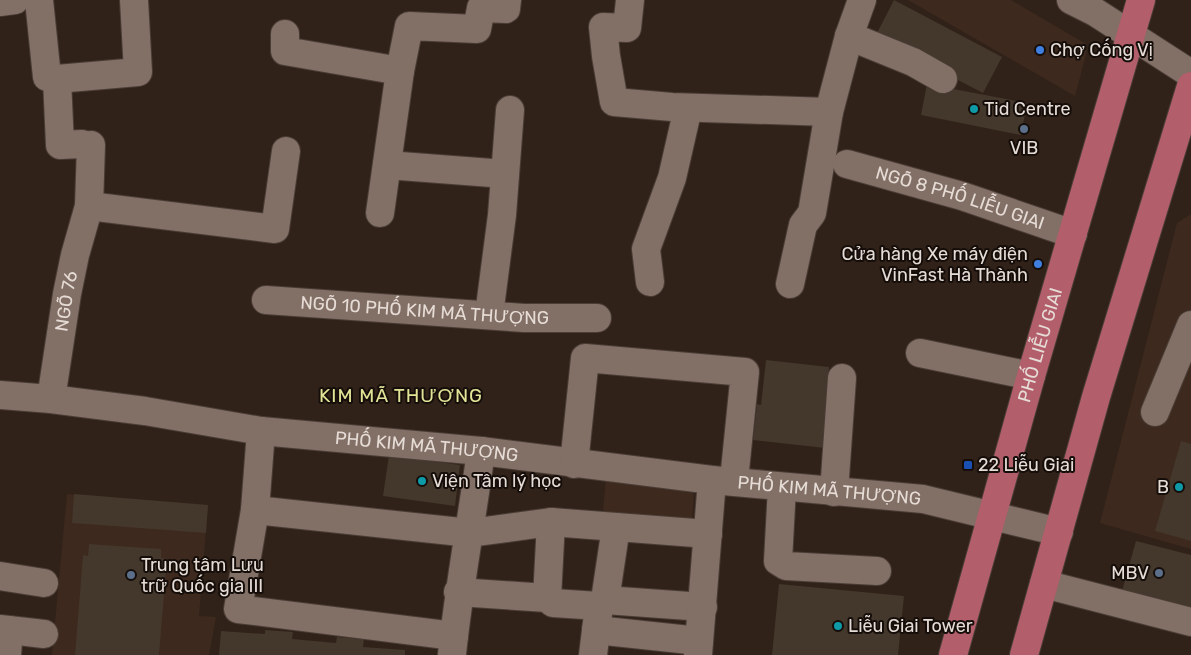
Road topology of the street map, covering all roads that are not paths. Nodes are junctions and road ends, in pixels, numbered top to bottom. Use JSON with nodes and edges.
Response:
{"nodes":[{"id":1,"x":134,"y":0,"type":"edge"},
{"id":2,"x":507,"y":0,"type":"edge"},
{"id":3,"x":630,"y":0,"type":"edge"},
{"id":4,"x":862,"y":0,"type":"edge"},
{"id":5,"x":1071,"y":0,"type":"edge"},
{"id":6,"x":1141,"y":0,"type":"edge"},
{"id":7,"x":20,"y":1,"type":"edge"},
{"id":8,"x":285,"y":34,"type":"dead end"},
{"id":9,"x":1130,"y":34,"type":"junction"},
{"id":10,"x":849,"y":36,"type":"junction"},
{"id":11,"x":400,"y":71,"type":"junction"},
{"id":12,"x":1191,"y":74,"type":"edge"},
{"id":13,"x":57,"y":79,"type":"junction"},
{"id":14,"x":943,"y":79,"type":"dead end"},
{"id":15,"x":1191,"y":86,"type":"edge"},
{"id":16,"x":688,"y":108,"type":"junction"},
{"id":17,"x":510,"y":110,"type":"dead end"},
{"id":18,"x":829,"y":112,"type":"junction"},
{"id":19,"x":286,"y":151,"type":"dead end"},
{"id":20,"x":847,"y":164,"type":"dead end"},
{"id":21,"x":387,"y":165,"type":"junction"},
{"id":22,"x":505,"y":174,"type":"junction"},
{"id":23,"x":89,"y":206,"type":"junction"},
{"id":24,"x":380,"y":213,"type":"dead end"},
{"id":25,"x":1073,"y":234,"type":"junction"},
{"id":26,"x":650,"y":282,"type":"dead end"},
{"id":27,"x":790,"y":284,"type":"dead end"},
{"id":28,"x":266,"y":300,"type":"dead end"},
{"id":29,"x":489,"y":315,"type":"junction"},
{"id":30,"x":1191,"y":325,"type":"edge"},
{"id":31,"x":920,"y":353,"type":"dead end"},
{"id":32,"x":1031,"y":376,"type":"junction"},
{"id":33,"x":842,"y":378,"type":"dead end"},
{"id":34,"x":0,"y":396,"type":"edge"},
{"id":35,"x":51,"y":399,"type":"junction"},
{"id":36,"x":1154,"y":412,"type":"dead end"},
{"id":37,"x":261,"y":431,"type":"junction"},
{"id":38,"x":481,"y":451,"type":"junction"},
{"id":39,"x":572,"y":464,"type":"junction"},
{"id":40,"x":723,"y":480,"type":"junction"},
{"id":41,"x":782,"y":487,"type":"junction"},
{"id":42,"x":834,"y":492,"type":"junction"},
{"id":43,"x":255,"y":510,"type":"junction"},
{"id":44,"x":993,"y":516,"type":"junction"},
{"id":45,"x":551,"y":522,"type":"junction"},
{"id":46,"x":616,"y":527,"type":"junction"},
{"id":47,"x":1059,"y":532,"type":"junction"},
{"id":48,"x":470,"y":533,"type":"junction"},
{"id":49,"x":708,"y":534,"type":"junction"},
{"id":50,"x":877,"y":571,"type":"dead end"},
{"id":51,"x":0,"y":576,"type":"edge"},
{"id":52,"x":44,"y":583,"type":"dead end"},
{"id":53,"x":1044,"y":584,"type":"junction"},
{"id":54,"x":458,"y":592,"type":"junction"},
{"id":55,"x":548,"y":598,"type":"junction"},
{"id":56,"x":703,"y":607,"type":"junction"},
{"id":57,"x":1191,"y":622,"type":"edge"},
{"id":58,"x":598,"y":623,"type":"edge"},
{"id":59,"x":44,"y":634,"type":"dead end"},
{"id":60,"x":6,"y":638,"type":"edge"},
{"id":61,"x":453,"y":646,"type":"edge"},
{"id":62,"x":699,"y":648,"type":"edge"},
{"id":63,"x":953,"y":655,"type":"edge"},
{"id":64,"x":1024,"y":655,"type":"edge"}],
"edges":[{"from":1,"to":13,"type":"street"},
{"from":2,"to":11,"type":"street"},
{"from":3,"to":16,"type":"street"},
{"from":4,"to":10,"type":"street"},
{"from":5,"to":9,"type":"street"},
{"from":6,"to":9,"type":"main road","name":"PHỐ LIỄU GIAI"},
{"from":7,"to":13,"type":"street"},
{"from":8,"to":11,"type":"street"},
{"from":9,"to":12,"type":"street"},
{"from":9,"to":25,"type":"main road","name":"PHỐ LIỄU GIAI"},
{"from":10,"to":14,"type":"street"},
{"from":10,"to":18,"type":"street"},
{"from":11,"to":21,"type":"street"},
{"from":13,"to":23,"type":"street","name":"NGÕ 76"},
{"from":15,"to":47,"type":"main road"},
{"from":16,"to":18,"type":"street"},
{"from":16,"to":26,"type":"street"},
{"from":17,"to":22,"type":"street"},
{"from":18,"to":27,"type":"street"},
{"from":19,"to":23,"type":"street"},
{"from":20,"to":25,"type":"street","name":"NGÕ 8 PHỐ LIỄU GIAI"},
{"from":21,"to":22,"type":"street"},
{"from":21,"to":24,"type":"street"},
{"from":22,"to":29,"type":"street"},
{"from":23,"to":35,"type":"street","name":"NGÕ 76"},
{"from":25,"to":32,"type":"main road","name":"PHỐ LIỄU GIAI"},
{"from":28,"to":29,"type":"street","name":"NGÕ 10 PHỐ KIM MÃ THƯỢNG"},
{"from":29,"to":39,"type":"street","name":"NGÕ 10 PHỐ KIM MÃ THƯỢNG"},
{"from":30,"to":36,"type":"street"},
{"from":31,"to":32,"type":"street"},
{"from":32,"to":44,"type":"main road","name":"PHỐ LIỄU GIAI"},
{"from":33,"to":42,"type":"street"},
{"from":34,"to":35,"type":"street","name":"PHỐ KIM MÃ THƯỢNG"},
{"from":35,"to":37,"type":"street","name":"PHỐ KIM MÃ THƯỢNG"},
{"from":37,"to":38,"type":"street","name":"PHỐ KIM MÃ THƯỢNG"},
{"from":37,"to":43,"type":"street"},
{"from":38,"to":39,"type":"street","name":"PHỐ KIM MÃ THƯỢNG"},
{"from":38,"to":48,"type":"street"},
{"from":39,"to":40,"type":"street","name":"PHỐ KIM MÃ THƯỢNG"},
{"from":39,"to":40,"type":"street"},
{"from":40,"to":41,"type":"street","name":"PHỐ KIM MÃ THƯỢNG"},
{"from":40,"to":49,"type":"street"},
{"from":41,"to":42,"type":"street","name":"PHỐ KIM MÃ THƯỢNG"},
{"from":41,"to":50,"type":"street"},
{"from":42,"to":44,"type":"street","name":"PHỐ KIM MÃ THƯỢNG"},
{"from":43,"to":48,"type":"street"},
{"from":43,"to":61,"type":"street"},
{"from":44,"to":47,"type":"street","name":"PHỐ KIM MÃ THƯỢNG"},
{"from":44,"to":63,"type":"main road","name":"PHỐ LIỄU GIAI"},
{"from":45,"to":46,"type":"street"},
{"from":45,"to":48,"type":"street"},
{"from":45,"to":55,"type":"street"},
{"from":46,"to":49,"type":"street"},
{"from":46,"to":58,"type":"street"},
{"from":47,"to":53,"type":"main road"},
{"from":48,"to":54,"type":"street"},
{"from":49,"to":56,"type":"street"},
{"from":51,"to":52,"type":"street"},
{"from":53,"to":57,"type":"street"},
{"from":53,"to":64,"type":"main road"},
{"from":54,"to":55,"type":"street"},
{"from":54,"to":61,"type":"street"},
{"from":55,"to":58,"type":"street"},
{"from":56,"to":58,"type":"street"},
{"from":56,"to":62,"type":"street"},
{"from":58,"to":62,"type":"street"},
{"from":59,"to":60,"type":"street"}]}
